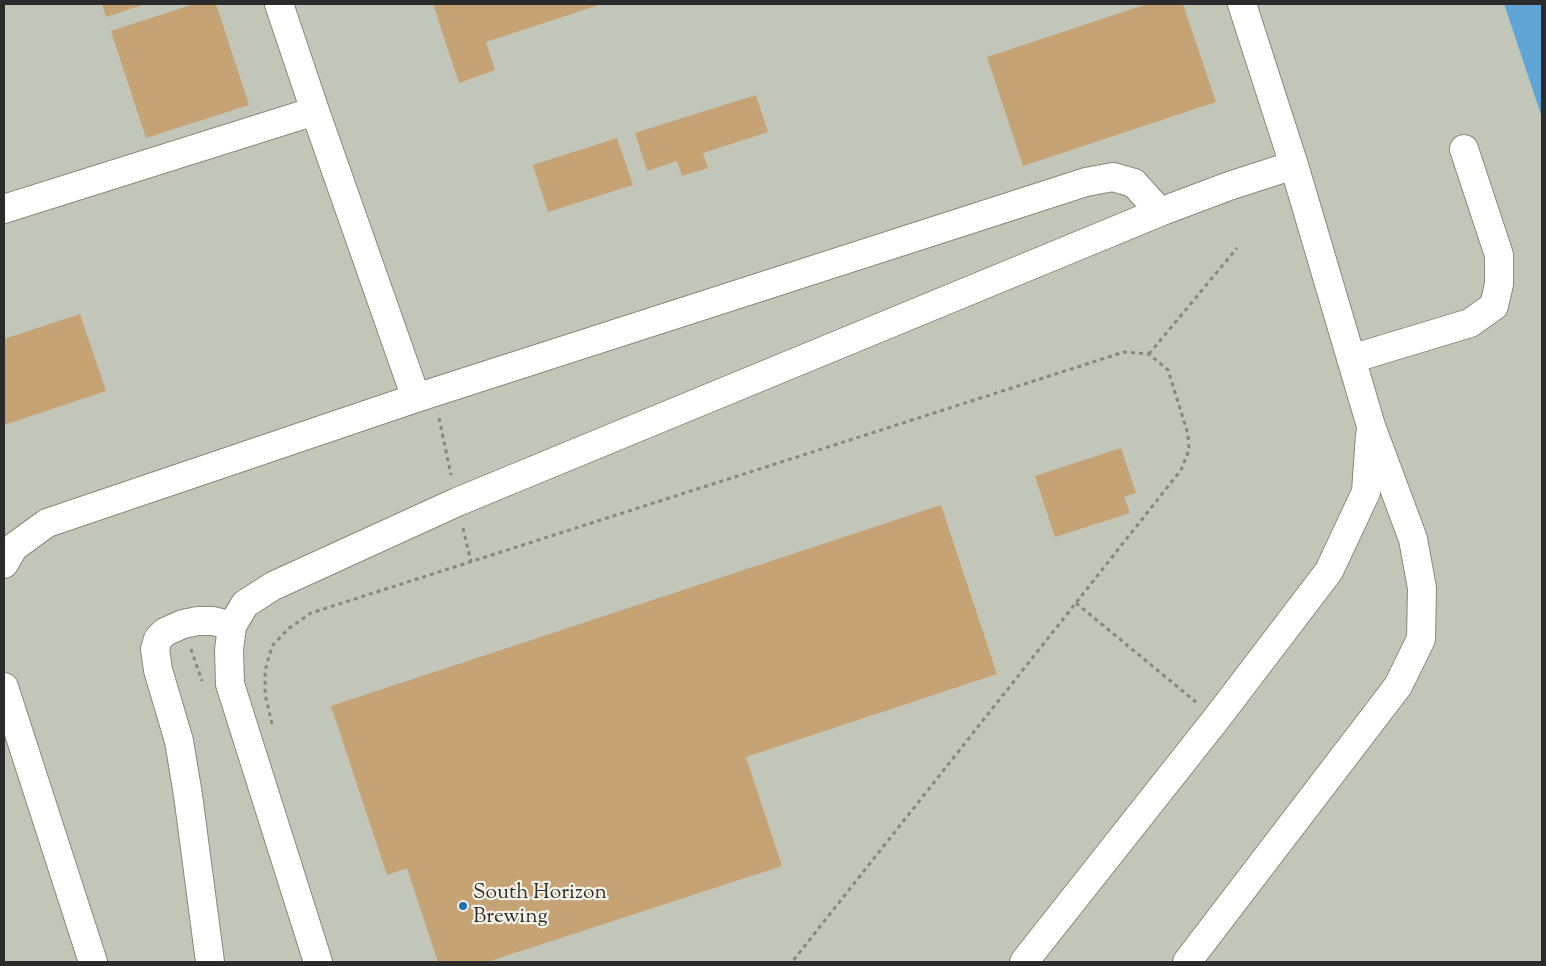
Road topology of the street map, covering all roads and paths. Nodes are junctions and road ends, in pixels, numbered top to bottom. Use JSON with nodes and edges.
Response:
{"nodes":[{"id":1,"x":279,"y":4,"type":"edge"},
{"id":2,"x":1242,"y":4,"type":"edge"},
{"id":3,"x":315,"y":111,"type":"junction"},
{"id":4,"x":1464,"y":149,"type":"dead end"},
{"id":5,"x":1294,"y":164,"type":"junction"},
{"id":6,"x":4,"y":209,"type":"edge"},
{"id":7,"x":1160,"y":212,"type":"junction"},
{"id":8,"x":1237,"y":248,"type":"dead end"},
{"id":9,"x":1149,"y":354,"type":"junction"},
{"id":10,"x":1351,"y":359,"type":"junction"},
{"id":11,"x":416,"y":398,"type":"junction"},
{"id":12,"x":1370,"y":426,"type":"junction"},
{"id":13,"x":4,"y":564,"type":"edge"},
{"id":14,"x":1076,"y":603,"type":"junction"},
{"id":15,"x":232,"y":626,"type":"junction"},
{"id":16,"x":4,"y":687,"type":"edge"},
{"id":17,"x":1201,"y":706,"type":"dead end"},
{"id":18,"x":274,"y":732,"type":"dead end"},
{"id":19,"x":93,"y":962,"type":"edge"},
{"id":20,"x":210,"y":962,"type":"edge"},
{"id":21,"x":318,"y":962,"type":"edge"},
{"id":22,"x":792,"y":962,"type":"edge"},
{"id":23,"x":1024,"y":962,"type":"edge"},
{"id":24,"x":1186,"y":962,"type":"edge"}],
"edges":[{"from":1,"to":3,"type":"lane"},
{"from":2,"to":5,"type":"lane"},
{"from":3,"to":6,"type":"lane"},
{"from":3,"to":11,"type":"lane"},
{"from":4,"to":10,"type":"lane"},
{"from":5,"to":7,"type":"lane"},
{"from":5,"to":10,"type":"lane"},
{"from":7,"to":11,"type":"lane"},
{"from":7,"to":15,"type":"lane"},
{"from":8,"to":9,"type":"path"},
{"from":9,"to":14,"type":"path"},
{"from":9,"to":18,"type":"path"},
{"from":10,"to":12,"type":"lane"},
{"from":11,"to":13,"type":"lane"},
{"from":12,"to":23,"type":"lane"},
{"from":12,"to":24,"type":"lane"},
{"from":14,"to":17,"type":"path"},
{"from":14,"to":22,"type":"path"},
{"from":15,"to":20,"type":"lane"},
{"from":15,"to":21,"type":"lane"},
{"from":16,"to":19,"type":"lane"}]}
